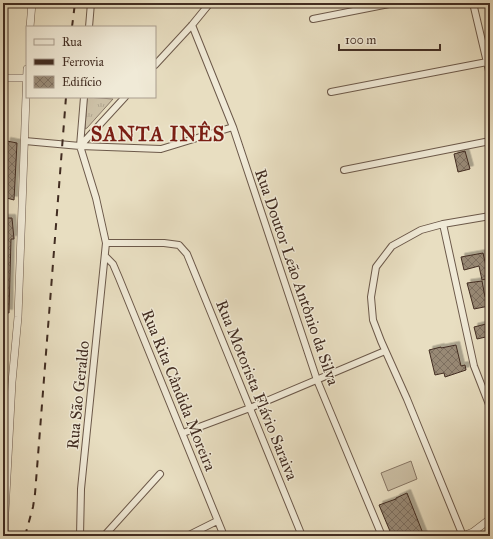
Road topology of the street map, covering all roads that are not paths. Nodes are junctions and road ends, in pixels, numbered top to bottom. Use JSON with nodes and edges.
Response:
{"nodes":[{"id":1,"x":32,"y":3,"type":"edge"},
{"id":2,"x":91,"y":3,"type":"edge"},
{"id":3,"x":210,"y":3,"type":"edge"},
{"id":4,"x":394,"y":3,"type":"edge"},
{"id":5,"x":472,"y":3,"type":"edge"},
{"id":6,"x":313,"y":20,"type":"dead end"},
{"id":7,"x":192,"y":25,"type":"junction"},
{"id":8,"x":30,"y":26,"type":"edge"},
{"id":9,"x":89,"y":26,"type":"edge"},
{"id":10,"x":487,"y":62,"type":"junction"},
{"id":11,"x":156,"y":64,"type":"edge"},
{"id":12,"x":490,"y":75,"type":"edge"},
{"id":13,"x":3,"y":78,"type":"edge"},
{"id":14,"x":26,"y":78,"type":"edge"},
{"id":15,"x":331,"y":92,"type":"dead end"},
{"id":16,"x":84,"y":98,"type":"edge"},
{"id":17,"x":125,"y":98,"type":"edge"},
{"id":18,"x":233,"y":127,"type":"junction"},
{"id":19,"x":25,"y":141,"type":"junction"},
{"id":20,"x":490,"y":141,"type":"edge"},
{"id":21,"x":80,"y":146,"type":"junction"},
{"id":22,"x":344,"y":170,"type":"dead end"},
{"id":23,"x":490,"y":216,"type":"edge"},
{"id":24,"x":443,"y":224,"type":"junction"},
{"id":25,"x":106,"y":243,"type":"junction"},
{"id":26,"x":105,"y":256,"type":"junction"},
{"id":27,"x":386,"y":351,"type":"junction"},
{"id":28,"x":318,"y":380,"type":"junction"},
{"id":29,"x":490,"y":407,"type":"edge"},
{"id":30,"x":250,"y":408,"type":"junction"},
{"id":31,"x":182,"y":433,"type":"junction"},
{"id":32,"x":160,"y":474,"type":"dead end"},
{"id":33,"x":4,"y":513,"type":"edge"},
{"id":34,"x":490,"y":519,"type":"edge"},
{"id":35,"x":217,"y":521,"type":"junction"},
{"id":36,"x":5,"y":536,"type":"edge"},
{"id":37,"x":80,"y":536,"type":"edge"},
{"id":38,"x":104,"y":536,"type":"edge"},
{"id":39,"x":188,"y":536,"type":"edge"},
{"id":40,"x":224,"y":536,"type":"edge"},
{"id":41,"x":302,"y":536,"type":"edge"},
{"id":42,"x":382,"y":536,"type":"edge"},
{"id":43,"x":463,"y":536,"type":"edge"}],
"edges":[{"from":1,"to":8,"type":"street"},
{"from":2,"to":9,"type":"street"},
{"from":3,"to":7,"type":"street"},
{"from":4,"to":6,"type":"street"},
{"from":5,"to":10,"type":"street"},
{"from":7,"to":11,"type":"street"},
{"from":7,"to":18,"type":"street","name":"Rua Doutor Leão Antônio da Silva"},
{"from":10,"to":12,"type":"street"},
{"from":10,"to":15,"type":"street"},
{"from":13,"to":14,"type":"street"},
{"from":14,"to":19,"type":"street"},
{"from":16,"to":21,"type":"street"},
{"from":17,"to":21,"type":"street"},
{"from":18,"to":21,"type":"street"},
{"from":18,"to":28,"type":"street","name":"Rua Doutor Leão Antônio da Silva"},
{"from":19,"to":21,"type":"street"},
{"from":19,"to":33,"type":"street"},
{"from":20,"to":22,"type":"street"},
{"from":21,"to":25,"type":"street","name":"Rua São Geraldo"},
{"from":23,"to":24,"type":"street"},
{"from":24,"to":27,"type":"street"},
{"from":24,"to":29,"type":"street"},
{"from":25,"to":26,"type":"street","name":"Rua São Geraldo"},
{"from":25,"to":30,"type":"street","name":"Rua Motorista Flávio Saraiva"},
{"from":26,"to":31,"type":"street","name":"Rua Rita Cândida Moreira"},
{"from":26,"to":37,"type":"street","name":"Rua São Geraldo"},
{"from":27,"to":28,"type":"street"},
{"from":27,"to":43,"type":"street"},
{"from":28,"to":30,"type":"street"},
{"from":28,"to":42,"type":"street","name":"Rua Doutor Leão Antônio da Silva"},
{"from":30,"to":31,"type":"street"},
{"from":30,"to":41,"type":"street","name":"Rua Motorista Flávio Saraiva"},
{"from":31,"to":35,"type":"street","name":"Rua Rita Cândida Moreira"},
{"from":32,"to":38,"type":"street"},
{"from":33,"to":36,"type":"street"},
{"from":34,"to":43,"type":"street"},
{"from":35,"to":39,"type":"street"},
{"from":35,"to":40,"type":"street","name":"Rua Rita Cândida Moreira"}]}
